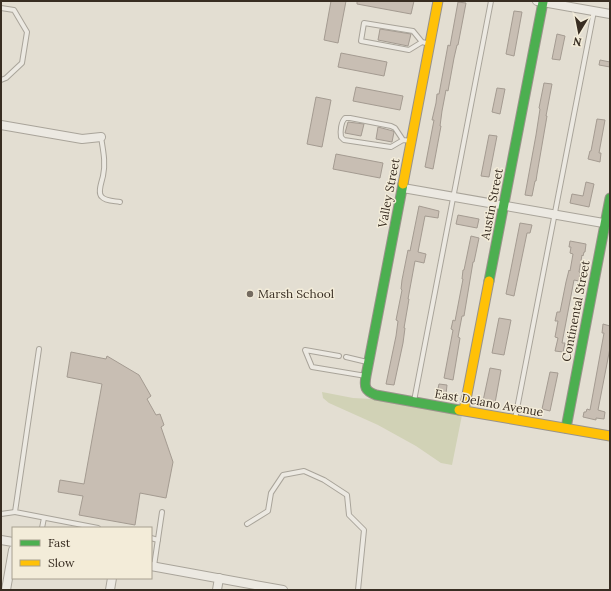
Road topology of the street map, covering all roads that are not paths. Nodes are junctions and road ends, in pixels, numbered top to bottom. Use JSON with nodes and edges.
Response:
{"nodes":[{"id":1,"x":438,"y":1,"type":"edge"},
{"id":2,"x":491,"y":1,"type":"edge"},
{"id":3,"x":540,"y":2,"type":"edge"},
{"id":4,"x":1,"y":8,"type":"edge"},
{"id":5,"x":594,"y":11,"type":"junction"},
{"id":6,"x":610,"y":14,"type":"edge"},
{"id":7,"x":426,"y":43,"type":"junction"},
{"id":8,"x":1,"y":80,"type":"edge"},
{"id":9,"x":1,"y":125,"type":"edge"},
{"id":10,"x":101,"y":137,"type":"joint"},
{"id":11,"x":407,"y":141,"type":"junction"},
{"id":12,"x":403,"y":188,"type":"junction"},
{"id":13,"x":453,"y":197,"type":"junction"},
{"id":14,"x":610,"y":198,"type":"edge"},
{"id":15,"x":120,"y":202,"type":"dead end"},
{"id":16,"x":504,"y":206,"type":"junction"},
{"id":17,"x":555,"y":215,"type":"junction"},
{"id":18,"x":608,"y":224,"type":"edge"},
{"id":19,"x":39,"y":349,"type":"dead end"},
{"id":20,"x":339,"y":356,"type":"dead end"},
{"id":21,"x":346,"y":357,"type":"dead end"},
{"id":22,"x":369,"y":362,"type":"junction"},
{"id":23,"x":366,"y":376,"type":"junction"},
{"id":24,"x":366,"y":389,"type":"joint"},
{"id":25,"x":414,"y":402,"type":"junction"},
{"id":26,"x":464,"y":410,"type":"junction"},
{"id":27,"x":515,"y":419,"type":"junction"},
{"id":28,"x":566,"y":428,"type":"junction"},
{"id":29,"x":610,"y":436,"type":"edge"},
{"id":30,"x":14,"y":512,"type":"junction"},
{"id":31,"x":162,"y":512,"type":"dead end"},
{"id":32,"x":1,"y":514,"type":"edge"},
{"id":33,"x":44,"y":518,"type":"junction"},
{"id":34,"x":247,"y":524,"type":"dead end"},
{"id":35,"x":76,"y":526,"type":"edge"},
{"id":36,"x":42,"y":527,"type":"edge"},
{"id":37,"x":87,"y":527,"type":"edge"},
{"id":38,"x":152,"y":538,"type":"edge"},
{"id":39,"x":1,"y":540,"type":"edge"},
{"id":40,"x":158,"y":540,"type":"junction"},
{"id":41,"x":12,"y":542,"type":"edge"},
{"id":42,"x":12,"y":556,"type":"edge"},
{"id":43,"x":152,"y":566,"type":"edge"},
{"id":44,"x":219,"y":578,"type":"junction"},
{"id":45,"x":112,"y":579,"type":"edge"},
{"id":46,"x":272,"y":589,"type":"edge"},
{"id":47,"x":6,"y":590,"type":"edge"},
{"id":48,"x":110,"y":590,"type":"edge"},
{"id":49,"x":217,"y":590,"type":"edge"},
{"id":50,"x":283,"y":590,"type":"edge"},
{"id":51,"x":358,"y":590,"type":"edge"}],
"edges":[{"from":1,"to":7,"type":"street","name":"Valley Street"},
{"from":2,"to":13,"type":"lane"},
{"from":3,"to":5,"type":"street"},
{"from":3,"to":16,"type":"street","name":"Austin Street"},
{"from":4,"to":8,"type":"lane"},
{"from":5,"to":6,"type":"street"},
{"from":5,"to":17,"type":"lane"},
{"from":7,"to":7,"type":"lane"},
{"from":7,"to":11,"type":"street","name":"Valley Street"},
{"from":9,"to":10,"type":"street"},
{"from":10,"to":15,"type":"lane"},
{"from":11,"to":11,"type":"lane"},
{"from":11,"to":12,"type":"street","name":"Valley Street"},
{"from":12,"to":13,"type":"street"},
{"from":12,"to":22,"type":"street","name":"Valley Street"},
{"from":13,"to":16,"type":"street"},
{"from":13,"to":25,"type":"lane"},
{"from":14,"to":18,"type":"street","name":"Continental Street"},
{"from":16,"to":17,"type":"street"},
{"from":16,"to":26,"type":"street","name":"Austin Street"},
{"from":17,"to":18,"type":"street"},
{"from":17,"to":27,"type":"lane"},
{"from":18,"to":28,"type":"street","name":"Continental Street"},
{"from":19,"to":30,"type":"lane"},
{"from":20,"to":23,"type":"lane"},
{"from":21,"to":22,"type":"lane"},
{"from":22,"to":23,"type":"street","name":"Valley Street"},
{"from":23,"to":24,"type":"street","name":"Valley Street"},
{"from":24,"to":25,"type":"street","name":"East Delano Avenue"},
{"from":25,"to":26,"type":"street","name":"East Delano Avenue"},
{"from":26,"to":27,"type":"street","name":"East Delano Avenue"},
{"from":27,"to":28,"type":"street","name":"East Delano Avenue"},
{"from":28,"to":29,"type":"street","name":"East Delano Avenue"},
{"from":30,"to":32,"type":"lane"},
{"from":30,"to":33,"type":"lane"},
{"from":31,"to":40,"type":"lane"},
{"from":33,"to":35,"type":"lane"},
{"from":33,"to":36,"type":"lane"},
{"from":34,"to":51,"type":"lane"},
{"from":35,"to":37,"type":"lane"},
{"from":38,"to":40,"type":"lane"},
{"from":39,"to":41,"type":"street"},
{"from":40,"to":43,"type":"lane"},
{"from":42,"to":47,"type":"street"},
{"from":43,"to":44,"type":"street"},
{"from":44,"to":46,"type":"street"},
{"from":44,"to":49,"type":"street"},
{"from":45,"to":48,"type":"street"},
{"from":46,"to":50,"type":"street"}]}
